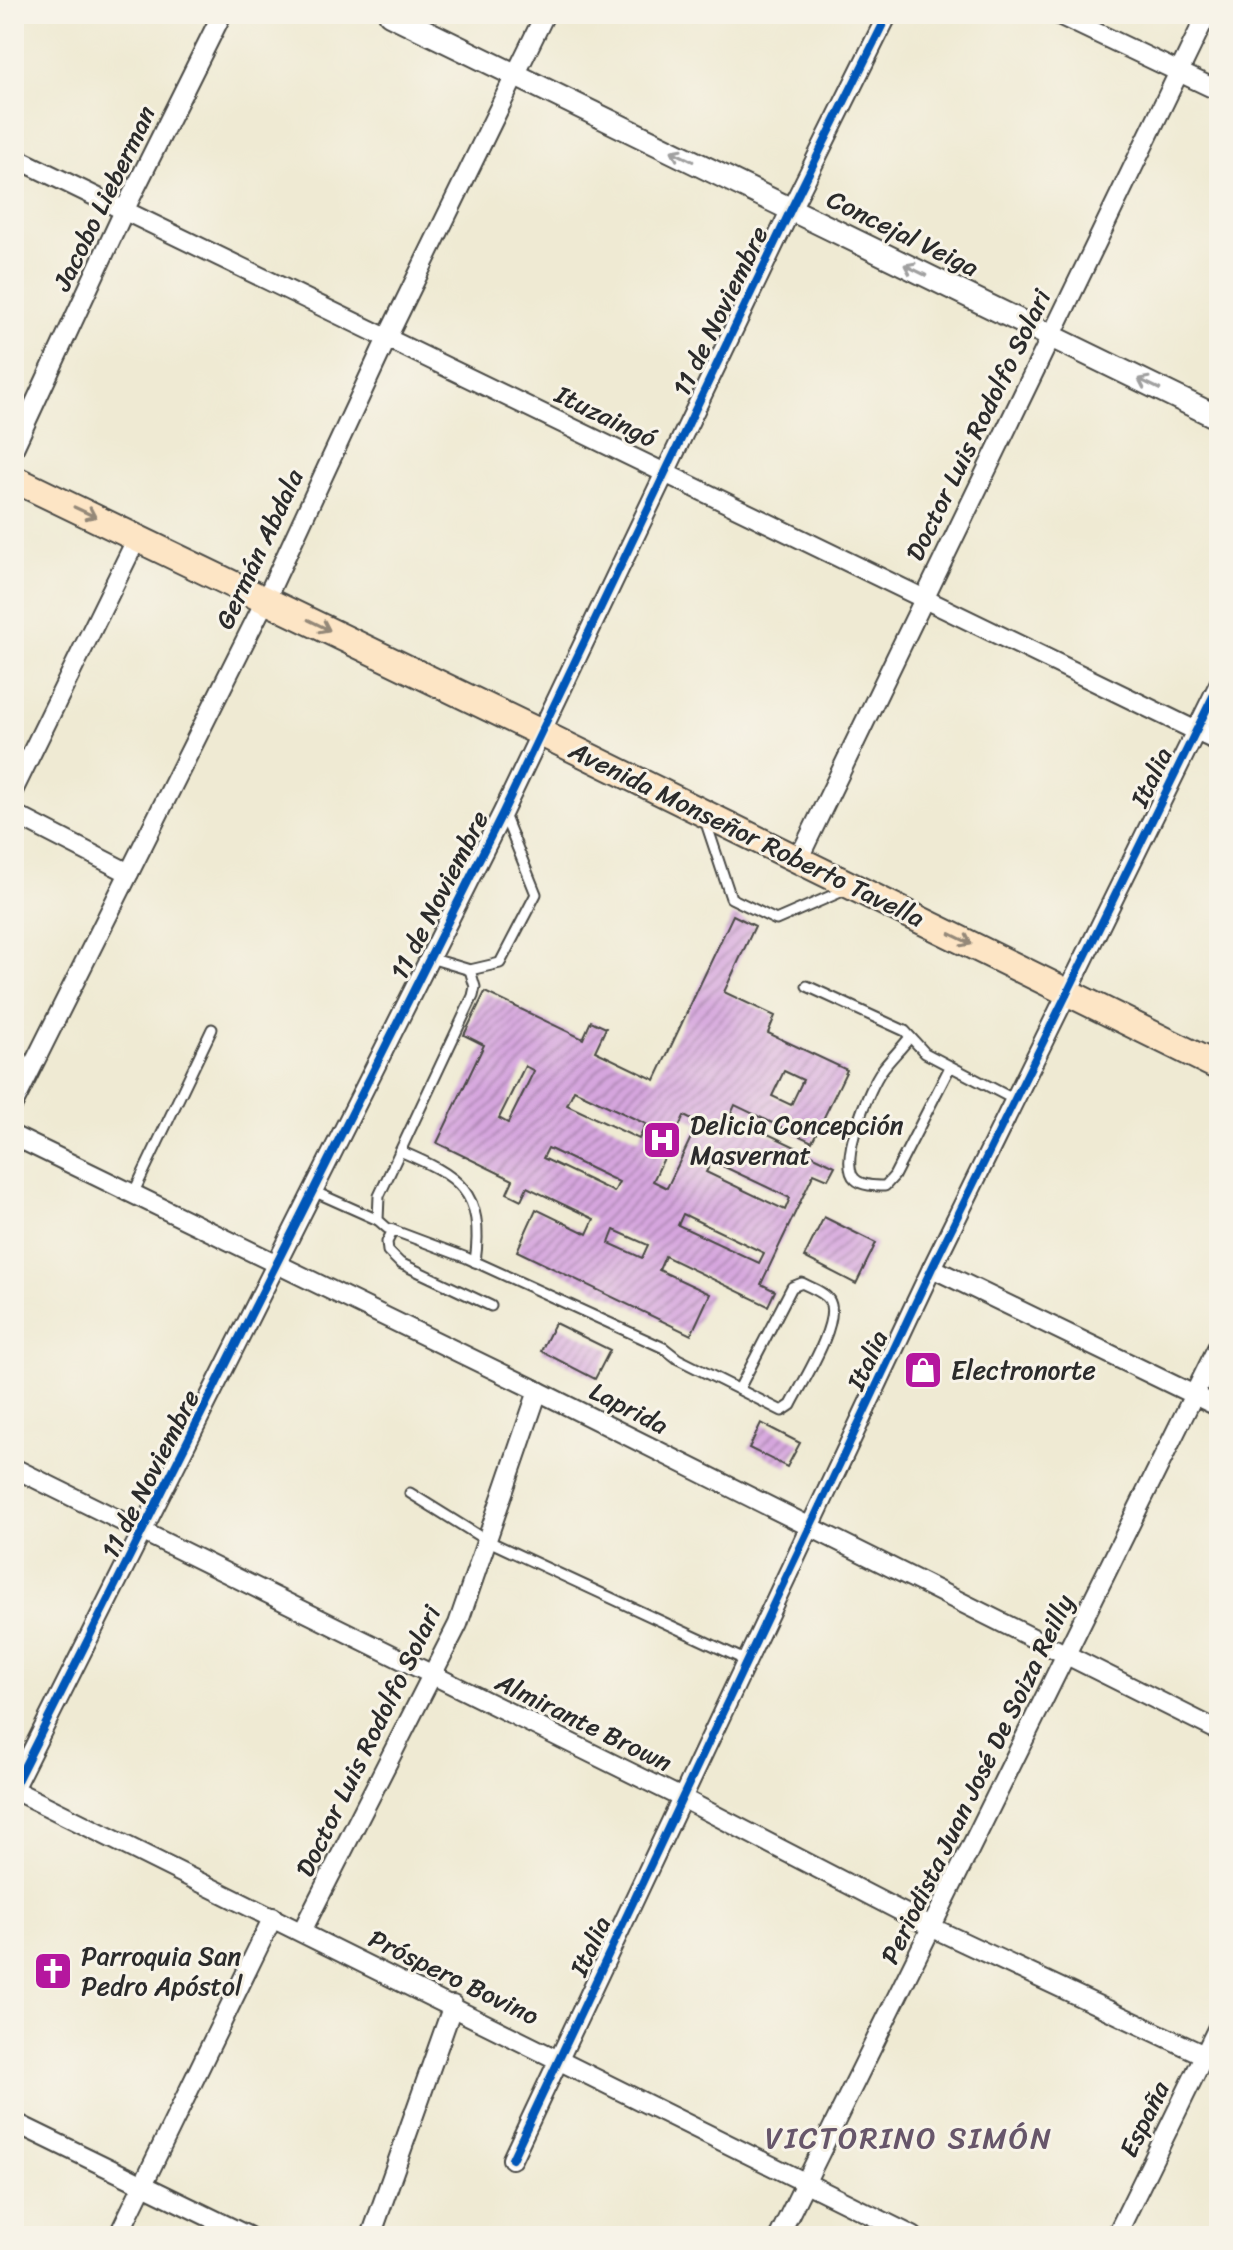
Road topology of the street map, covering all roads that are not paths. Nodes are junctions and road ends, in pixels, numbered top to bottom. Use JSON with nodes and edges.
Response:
{"nodes":[{"id":1,"x":222,"y":14,"type":"edge"},
{"id":2,"x":390,"y":14,"type":"edge"},
{"id":3,"x":545,"y":14,"type":"edge"},
{"id":4,"x":888,"y":14,"type":"edge"},
{"id":5,"x":1057,"y":14,"type":"edge"},
{"id":6,"x":1207,"y":14,"type":"edge"},
{"id":7,"x":1179,"y":72,"type":"junction"},
{"id":8,"x":515,"y":74,"type":"junction"},
{"id":9,"x":1219,"y":91,"type":"edge"},
{"id":10,"x":14,"y":157,"type":"edge"},
{"id":11,"x":791,"y":209,"type":"junction"},
{"id":12,"x":124,"y":211,"type":"junction"},
{"id":13,"x":388,"y":336,"type":"junction"},
{"id":14,"x":1051,"y":336,"type":"junction"},
{"id":15,"x":1219,"y":418,"type":"edge"},
{"id":16,"x":14,"y":448,"type":"edge"},
{"id":17,"x":664,"y":474,"type":"junction"},
{"id":18,"x":14,"y":479,"type":"edge"},
{"id":19,"x":138,"y":536,"type":"junction"},
{"id":20,"x":922,"y":597,"type":"junction"},
{"id":21,"x":266,"y":599,"type":"junction"},
{"id":22,"x":1219,"y":684,"type":"edge"},
{"id":23,"x":1196,"y":730,"type":"junction"},
{"id":24,"x":539,"y":732,"type":"junction"},
{"id":25,"x":1219,"y":742,"type":"edge"},
{"id":26,"x":14,"y":789,"type":"edge"},
{"id":27,"x":503,"y":812,"type":"junction"},
{"id":28,"x":702,"y":812,"type":"junction"},
{"id":29,"x":14,"y":814,"type":"edge"},
{"id":30,"x":798,"y":860,"type":"junction"},
{"id":31,"x":129,"y":873,"type":"junction"},
{"id":32,"x":853,"y":886,"type":"junction"},
{"id":33,"x":430,"y":958,"type":"junction"},
{"id":34,"x":470,"y":970,"type":"junction"},
{"id":35,"x":807,"y":986,"type":"dead end"},
{"id":36,"x":1068,"y":991,"type":"junction"},
{"id":37,"x":212,"y":1029,"type":"dead end"},
{"id":38,"x":910,"y":1037,"type":"junction"},
{"id":39,"x":950,"y":1067,"type":"junction"},
{"id":40,"x":1219,"y":1067,"type":"edge"},
{"id":41,"x":1015,"y":1100,"type":"junction"},
{"id":42,"x":14,"y":1103,"type":"edge"},
{"id":43,"x":14,"y":1136,"type":"edge"},
{"id":44,"x":400,"y":1151,"type":"junction"},
{"id":45,"x":313,"y":1191,"type":"junction"},
{"id":46,"x":133,"y":1194,"type":"junction"},
{"id":47,"x":378,"y":1220,"type":"junction"},
{"id":48,"x":393,"y":1230,"type":"junction"},
{"id":49,"x":475,"y":1262,"type":"junction"},
{"id":50,"x":277,"y":1264,"type":"junction"},
{"id":51,"x":932,"y":1268,"type":"junction"},
{"id":52,"x":491,"y":1306,"type":"dead end"},
{"id":53,"x":1219,"y":1344,"type":"edge"},
{"id":54,"x":739,"y":1389,"type":"junction"},
{"id":55,"x":538,"y":1391,"type":"junction"},
{"id":56,"x":1194,"y":1396,"type":"junction"},
{"id":57,"x":1219,"y":1407,"type":"edge"},
{"id":58,"x":14,"y":1468,"type":"edge"},
{"id":59,"x":410,"y":1493,"type":"dead end"},
{"id":60,"x":810,"y":1530,"type":"junction"},
{"id":61,"x":144,"y":1532,"type":"junction"},
{"id":62,"x":484,"y":1539,"type":"junction"},
{"id":63,"x":1067,"y":1656,"type":"junction"},
{"id":64,"x":747,"y":1661,"type":"junction"},
{"id":65,"x":432,"y":1676,"type":"junction"},
{"id":66,"x":1219,"y":1731,"type":"edge"},
{"id":67,"x":14,"y":1788,"type":"edge"},
{"id":68,"x":682,"y":1798,"type":"junction"},
{"id":69,"x":273,"y":1917,"type":"junction"},
{"id":70,"x":933,"y":1928,"type":"junction"},
{"id":71,"x":302,"y":1931,"type":"junction"},
{"id":72,"x":453,"y":2005,"type":"junction"},
{"id":73,"x":1219,"y":2025,"type":"edge"},
{"id":74,"x":560,"y":2058,"type":"junction"},
{"id":75,"x":1211,"y":2058,"type":"edge"},
{"id":76,"x":14,"y":2122,"type":"edge"},
{"id":77,"x":512,"y":2159,"type":"dead end"},
{"id":78,"x":806,"y":2182,"type":"junction"},
{"id":79,"x":143,"y":2185,"type":"junction"},
{"id":80,"x":118,"y":2236,"type":"edge"},
{"id":81,"x":248,"y":2236,"type":"edge"},
{"id":82,"x":371,"y":2236,"type":"edge"},
{"id":83,"x":779,"y":2236,"type":"edge"},
{"id":84,"x":913,"y":2236,"type":"edge"},
{"id":85,"x":1116,"y":2236,"type":"edge"}],
"edges":[{"from":1,"to":12,"type":"street","name":"Jacobo Lieberman"},
{"from":2,"to":8,"type":"street","name":"Concejal Veiga"},
{"from":3,"to":8,"type":"street","name":"Germán Abdala"},
{"from":4,"to":11,"type":"street","name":"11 de Noviembre"},
{"from":5,"to":7,"type":"street"},
{"from":6,"to":7,"type":"street","name":"Doctor Luis Rodolfo Solari"},
{"from":7,"to":9,"type":"street"},
{"from":7,"to":14,"type":"street","name":"Doctor Luis Rodolfo Solari"},
{"from":11,"to":8,"type":"street","name":"Concejal Veiga","one_way":true},
{"from":8,"to":13,"type":"street","name":"Germán Abdala"},
{"from":10,"to":12,"type":"street","name":"Ituzaingó"},
{"from":14,"to":11,"type":"street","name":"Concejal Veiga","one_way":true},
{"from":11,"to":17,"type":"street","name":"11 de Noviembre"},
{"from":12,"to":13,"type":"street","name":"Ituzaingó"},
{"from":12,"to":16,"type":"street","name":"Jacobo Lieberman"},
{"from":13,"to":17,"type":"street","name":"Ituzaingó"},
{"from":13,"to":21,"type":"street","name":"Germán Abdala"},
{"from":15,"to":14,"type":"street","name":"Concejal Veiga","one_way":true},
{"from":14,"to":20,"type":"street","name":"Doctor Luis Rodolfo Solari"},
{"from":17,"to":20,"type":"street","name":"Ituzaingó"},
{"from":17,"to":24,"type":"street","name":"11 de Noviembre"},
{"from":18,"to":19,"type":"main road","name":"Avenida Monseñor Roberto Tavella","one_way":true},
{"from":19,"to":21,"type":"main road","name":"Avenida Monseñor Roberto Tavella"},
{"from":19,"to":26,"type":"street"},
{"from":20,"to":23,"type":"street","name":"Ituzaingó"},
{"from":20,"to":30,"type":"street","name":"Doctor Luis Rodolfo Solari"},
{"from":21,"to":24,"type":"main road","name":"Avenida Monseñor Roberto Tavella","one_way":true},
{"from":21,"to":31,"type":"street","name":"Germán Abdala"},
{"from":22,"to":23,"type":"street","name":"Italia"},
{"from":23,"to":25,"type":"street","name":"Ituzaingó"},
{"from":23,"to":36,"type":"street","name":"Italia"},
{"from":24,"to":27,"type":"street","name":"11 de Noviembre"},
{"from":24,"to":28,"type":"main road","name":"Avenida Monseñor Roberto Tavella"},
{"from":27,"to":33,"type":"street","name":"11 de Noviembre"},
{"from":27,"to":34,"type":"lane"},
{"from":28,"to":30,"type":"main road","name":"Avenida Monseñor Roberto Tavella"},
{"from":28,"to":32,"type":"lane"},
{"from":29,"to":31,"type":"street"},
{"from":30,"to":32,"type":"main road","name":"Avenida Monseñor Roberto Tavella"},
{"from":31,"to":42,"type":"street","name":"Germán Abdala"},
{"from":32,"to":36,"type":"main road","name":"Avenida Monseñor Roberto Tavella","one_way":true},
{"from":33,"to":34,"type":"lane"},
{"from":33,"to":45,"type":"street","name":"11 de Noviembre"},
{"from":34,"to":44,"type":"lane"},
{"from":35,"to":38,"type":"lane"},
{"from":36,"to":40,"type":"main road","name":"Avenida Monseñor Roberto Tavella"},
{"from":36,"to":41,"type":"street","name":"Italia"},
{"from":37,"to":46,"type":"lane"},
{"from":38,"to":39,"type":"lane"},
{"from":38,"to":39,"type":"lane"},
{"from":39,"to":41,"type":"lane"},
{"from":41,"to":51,"type":"street","name":"Italia"},
{"from":43,"to":46,"type":"street","name":"Laprida"},
{"from":44,"to":47,"type":"lane"},
{"from":44,"to":49,"type":"lane"},
{"from":45,"to":47,"type":"lane"},
{"from":45,"to":50,"type":"street","name":"11 de Noviembre"},
{"from":46,"to":50,"type":"street","name":"Laprida"},
{"from":47,"to":48,"type":"lane"},
{"from":48,"to":49,"type":"lane"},
{"from":48,"to":52,"type":"lane"},
{"from":49,"to":54,"type":"lane"},
{"from":50,"to":55,"type":"street","name":"Laprida"},
{"from":50,"to":61,"type":"street","name":"11 de Noviembre"},
{"from":51,"to":56,"type":"street"},
{"from":51,"to":60,"type":"street","name":"Italia"},
{"from":53,"to":56,"type":"street","name":"Periodista Juan José De Soiza Reilly"},
{"from":54,"to":54,"type":"lane"},
{"from":55,"to":60,"type":"street","name":"Laprida"},
{"from":55,"to":62,"type":"street","name":"Doctor Luis Rodolfo Solari"},
{"from":56,"to":57,"type":"street"},
{"from":56,"to":63,"type":"street","name":"Periodista Juan José De Soiza Reilly"},
{"from":58,"to":61,"type":"street","name":"Almirante Brown"},
{"from":59,"to":62,"type":"lane"},
{"from":60,"to":63,"type":"street","name":"Laprida"},
{"from":60,"to":64,"type":"street","name":"Italia"},
{"from":61,"to":65,"type":"street","name":"Almirante Brown"},
{"from":61,"to":67,"type":"street","name":"11 de Noviembre"},
{"from":62,"to":64,"type":"lane"},
{"from":62,"to":65,"type":"street","name":"Doctor Luis Rodolfo Solari"},
{"from":63,"to":66,"type":"street","name":"Laprida"},
{"from":63,"to":70,"type":"street","name":"Periodista Juan José De Soiza Reilly"},
{"from":64,"to":68,"type":"street","name":"Italia"},
{"from":65,"to":68,"type":"street","name":"Almirante Brown"},
{"from":65,"to":71,"type":"street","name":"Doctor Luis Rodolfo Solari"},
{"from":67,"to":69,"type":"street","name":"Próspero Bovino"},
{"from":68,"to":70,"type":"street","name":"Almirante Brown"},
{"from":68,"to":74,"type":"street","name":"Italia"},
{"from":69,"to":71,"type":"street","name":"Próspero Bovino"},
{"from":69,"to":79,"type":"street"},
{"from":70,"to":75,"type":"street","name":"Almirante Brown"},
{"from":70,"to":78,"type":"street","name":"Periodista Juan José De Soiza Reilly"},
{"from":71,"to":72,"type":"street","name":"Próspero Bovino"},
{"from":72,"to":74,"type":"street","name":"Próspero Bovino"},
{"from":72,"to":82,"type":"street"},
{"from":73,"to":75,"type":"street","name":"España"},
{"from":74,"to":77,"type":"street","name":"Italia"},
{"from":74,"to":78,"type":"street","name":"Próspero Bovino"},
{"from":75,"to":85,"type":"street","name":"España"},
{"from":76,"to":79,"type":"street"},
{"from":78,"to":83,"type":"street","name":"Periodista Juan José De Soiza Reilly"},
{"from":78,"to":84,"type":"street","name":"Próspero Bovino"},
{"from":79,"to":80,"type":"street"},
{"from":79,"to":81,"type":"street"}]}
